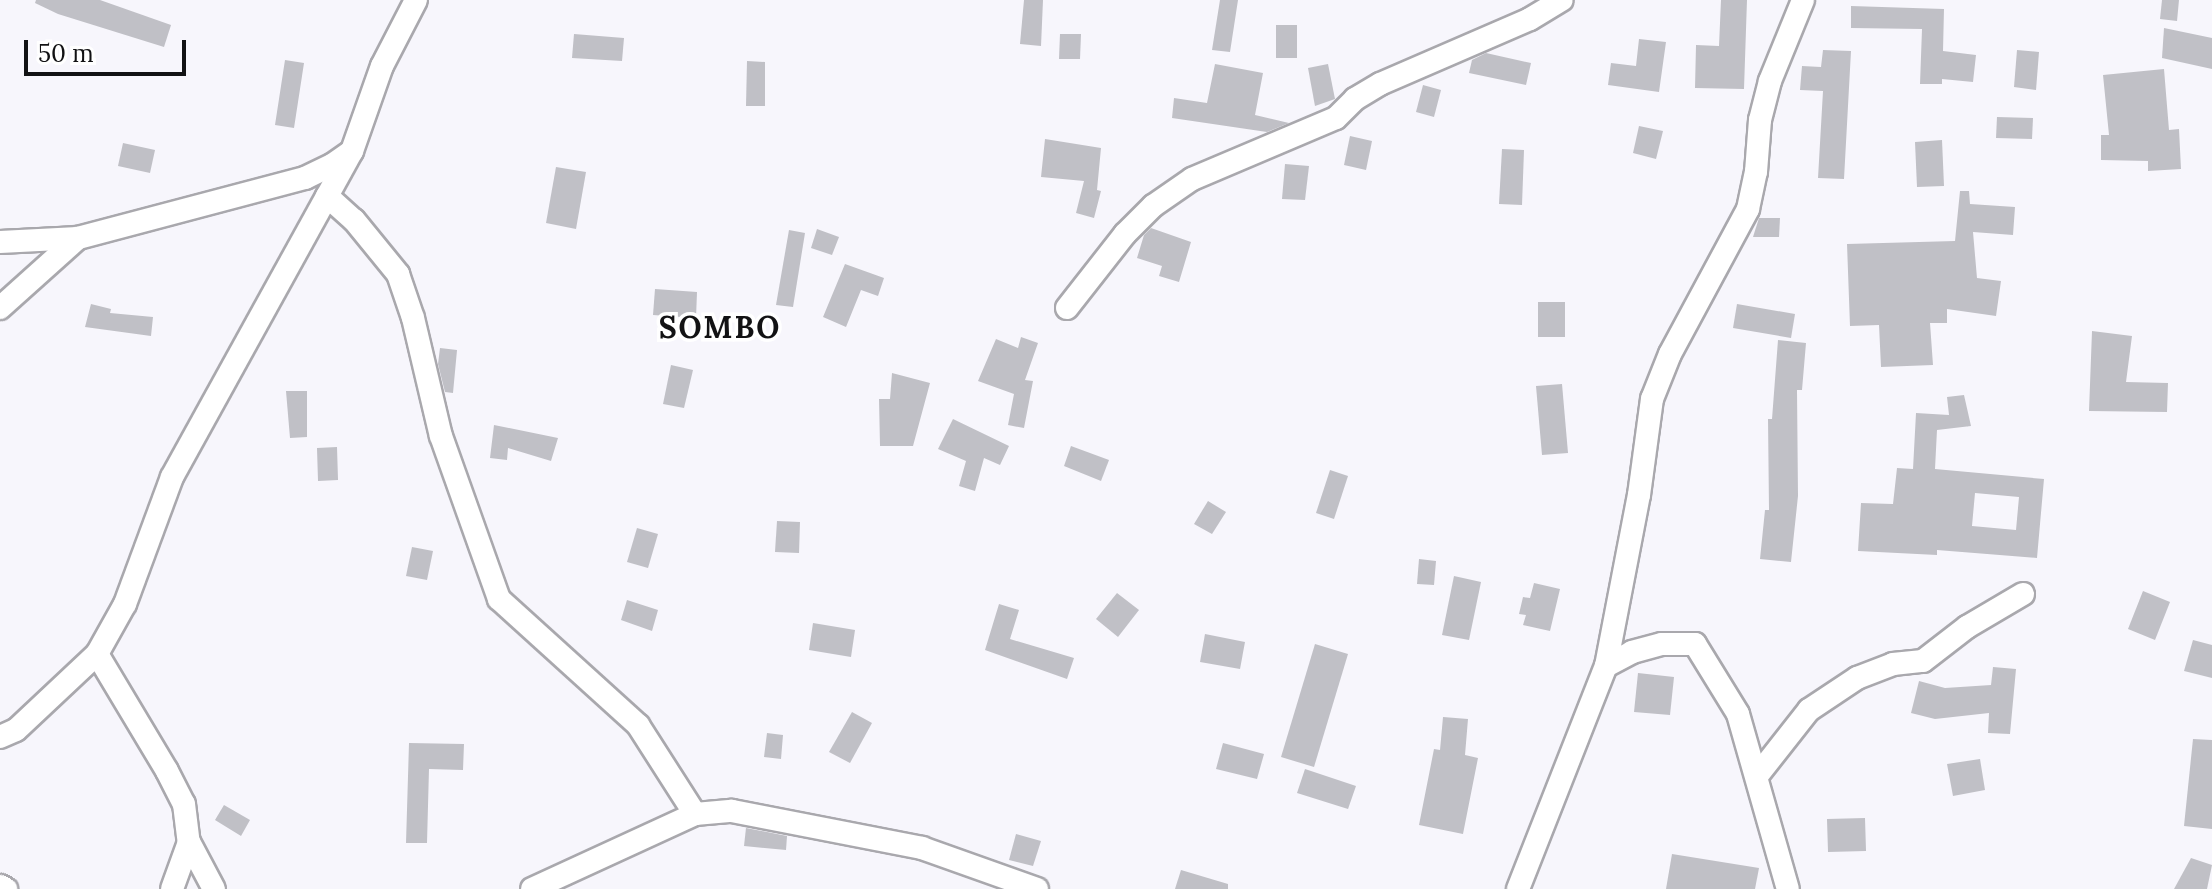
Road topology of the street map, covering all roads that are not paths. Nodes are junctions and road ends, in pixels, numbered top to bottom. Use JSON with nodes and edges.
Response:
{"nodes":[{"id":1,"x":416,"y":0,"type":"edge"},
{"id":2,"x":1562,"y":0,"type":"edge"},
{"id":3,"x":1803,"y":0,"type":"edge"},
{"id":4,"x":352,"y":151,"type":"junction"},
{"id":5,"x":327,"y":196,"type":"junction"},
{"id":6,"x":78,"y":238,"type":"junction"},
{"id":7,"x":0,"y":242,"type":"edge"},
{"id":8,"x":0,"y":308,"type":"edge"},
{"id":9,"x":1067,"y":308,"type":"dead end"},
{"id":10,"x":2023,"y":594,"type":"dead end"},
{"id":11,"x":97,"y":654,"type":"junction"},
{"id":12,"x":1606,"y":666,"type":"junction"},
{"id":13,"x":0,"y":737,"type":"edge"},
{"id":14,"x":1757,"y":776,"type":"junction"},
{"id":15,"x":695,"y":814,"type":"junction"},
{"id":16,"x":189,"y":842,"type":"junction"},
{"id":17,"x":0,"y":886,"type":"edge"},
{"id":18,"x":6,"y":889,"type":"edge"},
{"id":19,"x":172,"y":889,"type":"edge"},
{"id":20,"x":214,"y":889,"type":"edge"},
{"id":21,"x":532,"y":889,"type":"edge"},
{"id":22,"x":1037,"y":889,"type":"edge"},
{"id":23,"x":1518,"y":889,"type":"edge"},
{"id":24,"x":1788,"y":889,"type":"edge"}],
"edges":[{"from":1,"to":4,"type":"street"},
{"from":2,"to":9,"type":"street"},
{"from":3,"to":12,"type":"street"},
{"from":4,"to":5,"type":"street"},
{"from":4,"to":6,"type":"street"},
{"from":5,"to":11,"type":"street"},
{"from":5,"to":15,"type":"street"},
{"from":6,"to":7,"type":"street"},
{"from":6,"to":8,"type":"street"},
{"from":10,"to":14,"type":"street"},
{"from":11,"to":13,"type":"street"},
{"from":11,"to":16,"type":"street"},
{"from":12,"to":14,"type":"street"},
{"from":12,"to":23,"type":"street"},
{"from":14,"to":24,"type":"street"},
{"from":15,"to":21,"type":"street"},
{"from":15,"to":22,"type":"street"},
{"from":16,"to":19,"type":"street"},
{"from":16,"to":20,"type":"street"},
{"from":17,"to":18,"type":"street"}]}
